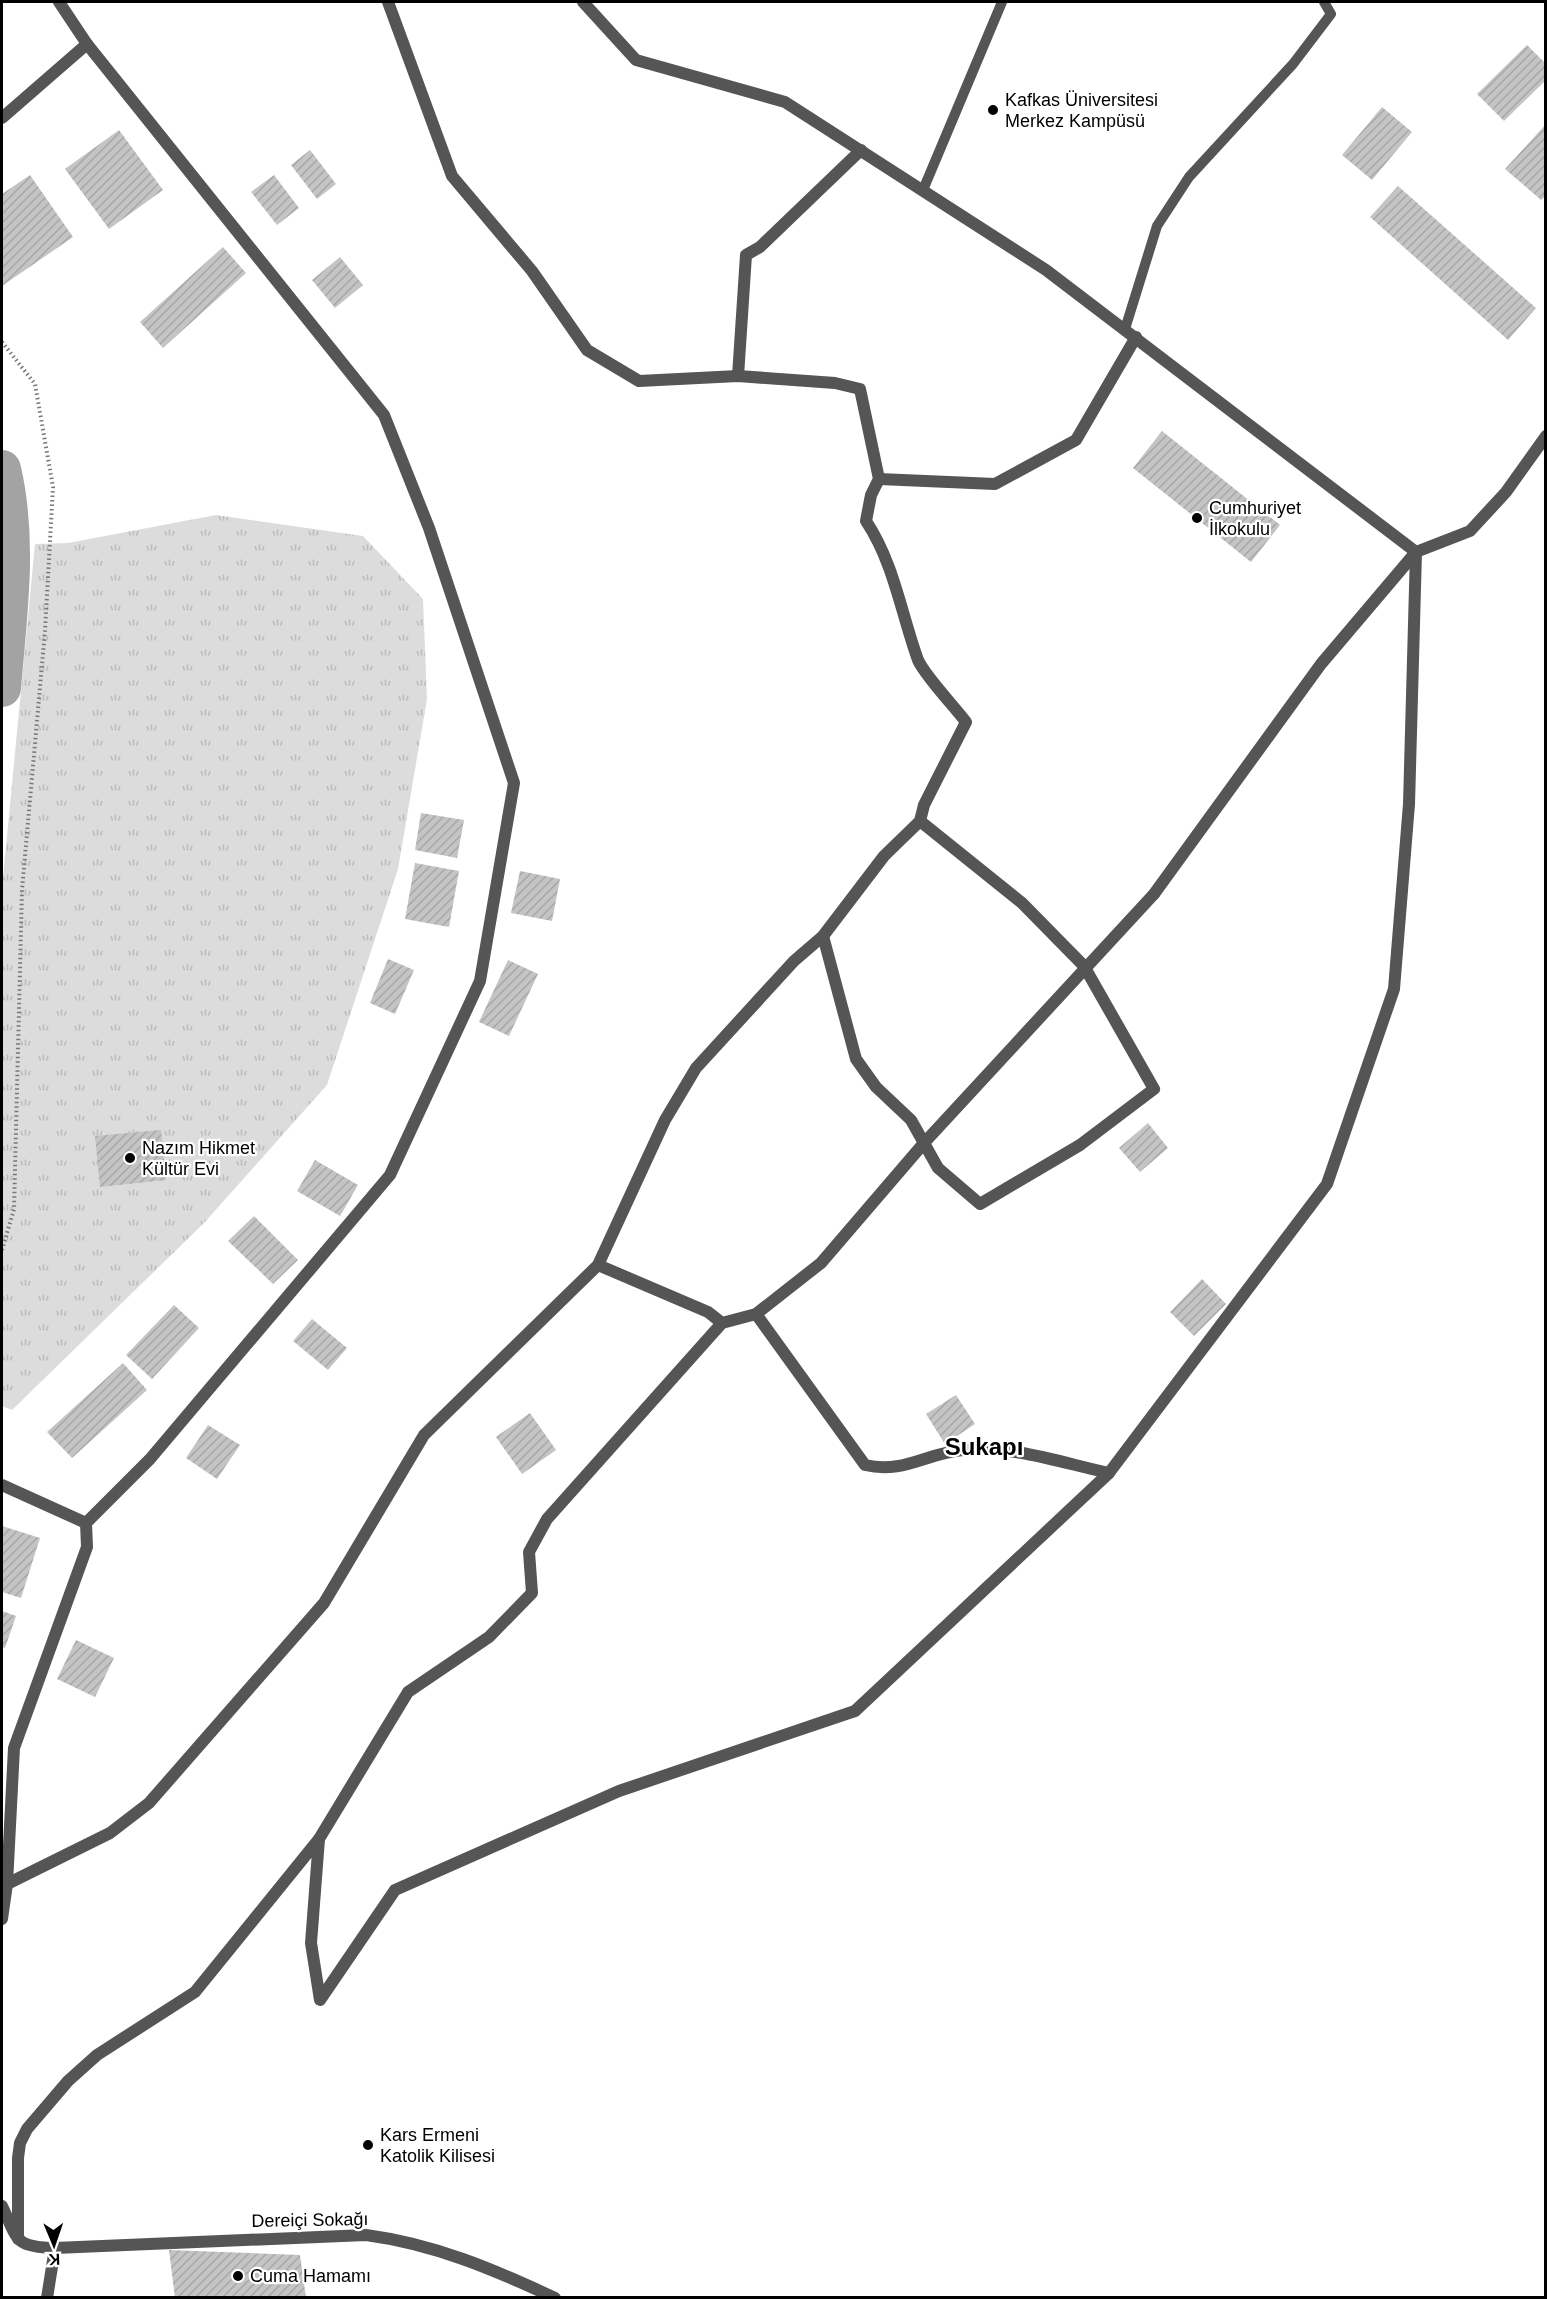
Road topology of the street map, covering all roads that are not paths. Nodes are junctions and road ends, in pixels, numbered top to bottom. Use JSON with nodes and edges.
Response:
{"nodes":[{"id":1,"x":59,"y":2,"type":"edge"},
{"id":2,"x":388,"y":2,"type":"edge"},
{"id":3,"x":583,"y":2,"type":"edge"},
{"id":4,"x":1002,"y":2,"type":"edge"},
{"id":5,"x":1324,"y":2,"type":"edge"},
{"id":6,"x":87,"y":44,"type":"junction"},
{"id":7,"x":2,"y":118,"type":"edge"},
{"id":8,"x":861,"y":150,"type":"junction"},
{"id":9,"x":923,"y":190,"type":"junction"},
{"id":10,"x":1125,"y":329,"type":"junction"},
{"id":11,"x":1136,"y":337,"type":"junction"},
{"id":12,"x":738,"y":376,"type":"junction"},
{"id":13,"x":1545,"y":436,"type":"edge"},
{"id":14,"x":879,"y":479,"type":"junction"},
{"id":15,"x":1416,"y":552,"type":"junction"},
{"id":16,"x":920,"y":821,"type":"junction"},
{"id":17,"x":823,"y":936,"type":"junction"},
{"id":18,"x":1084,"y":966,"type":"junction"},
{"id":19,"x":924,"y":1143,"type":"junction"},
{"id":20,"x":598,"y":1265,"type":"junction"},
{"id":21,"x":756,"y":1314,"type":"junction"},
{"id":22,"x":722,"y":1323,"type":"junction"},
{"id":23,"x":1109,"y":1473,"type":"junction"},
{"id":24,"x":2,"y":1485,"type":"edge"},
{"id":25,"x":86,"y":1523,"type":"junction"},
{"id":26,"x":319,"y":1839,"type":"junction"},
{"id":27,"x":7,"y":1884,"type":"junction"},
{"id":28,"x":2,"y":1919,"type":"edge"},
{"id":29,"x":2,"y":2206,"type":"edge"},
{"id":30,"x":18,"y":2239,"type":"junction"},
{"id":31,"x":55,"y":2248,"type":"junction"},
{"id":32,"x":46,"y":2298,"type":"edge"},
{"id":33,"x":555,"y":2298,"type":"edge"}],
"edges":[{"from":1,"to":6,"type":"street"},
{"from":2,"to":12,"type":"street"},
{"from":3,"to":8,"type":"street"},
{"from":4,"to":9,"type":"lane"},
{"from":5,"to":10,"type":"lane"},
{"from":6,"to":7,"type":"street"},
{"from":6,"to":25,"type":"street"},
{"from":8,"to":9,"type":"street"},
{"from":8,"to":12,"type":"street"},
{"from":9,"to":10,"type":"street"},
{"from":10,"to":11,"type":"street"},
{"from":11,"to":14,"type":"street"},
{"from":11,"to":15,"type":"street"},
{"from":12,"to":14,"type":"street"},
{"from":13,"to":15,"type":"street"},
{"from":14,"to":16,"type":"street"},
{"from":15,"to":18,"type":"street"},
{"from":15,"to":23,"type":"street"},
{"from":16,"to":17,"type":"street"},
{"from":16,"to":18,"type":"street"},
{"from":17,"to":19,"type":"street"},
{"from":17,"to":20,"type":"street"},
{"from":18,"to":19,"type":"street"},
{"from":18,"to":19,"type":"street"},
{"from":19,"to":21,"type":"street"},
{"from":20,"to":22,"type":"street"},
{"from":20,"to":27,"type":"street"},
{"from":21,"to":22,"type":"street"},
{"from":21,"to":23,"type":"street"},
{"from":22,"to":26,"type":"street"},
{"from":23,"to":26,"type":"street"},
{"from":24,"to":25,"type":"street"},
{"from":25,"to":27,"type":"street"},
{"from":26,"to":30,"type":"street"},
{"from":27,"to":28,"type":"street"},
{"from":29,"to":30,"type":"street"},
{"from":30,"to":31,"type":"street","name":"Dereiçi Sokağı"},
{"from":31,"to":32,"type":"street"},
{"from":31,"to":33,"type":"street","name":"Dereiçi Sokağı"}]}
